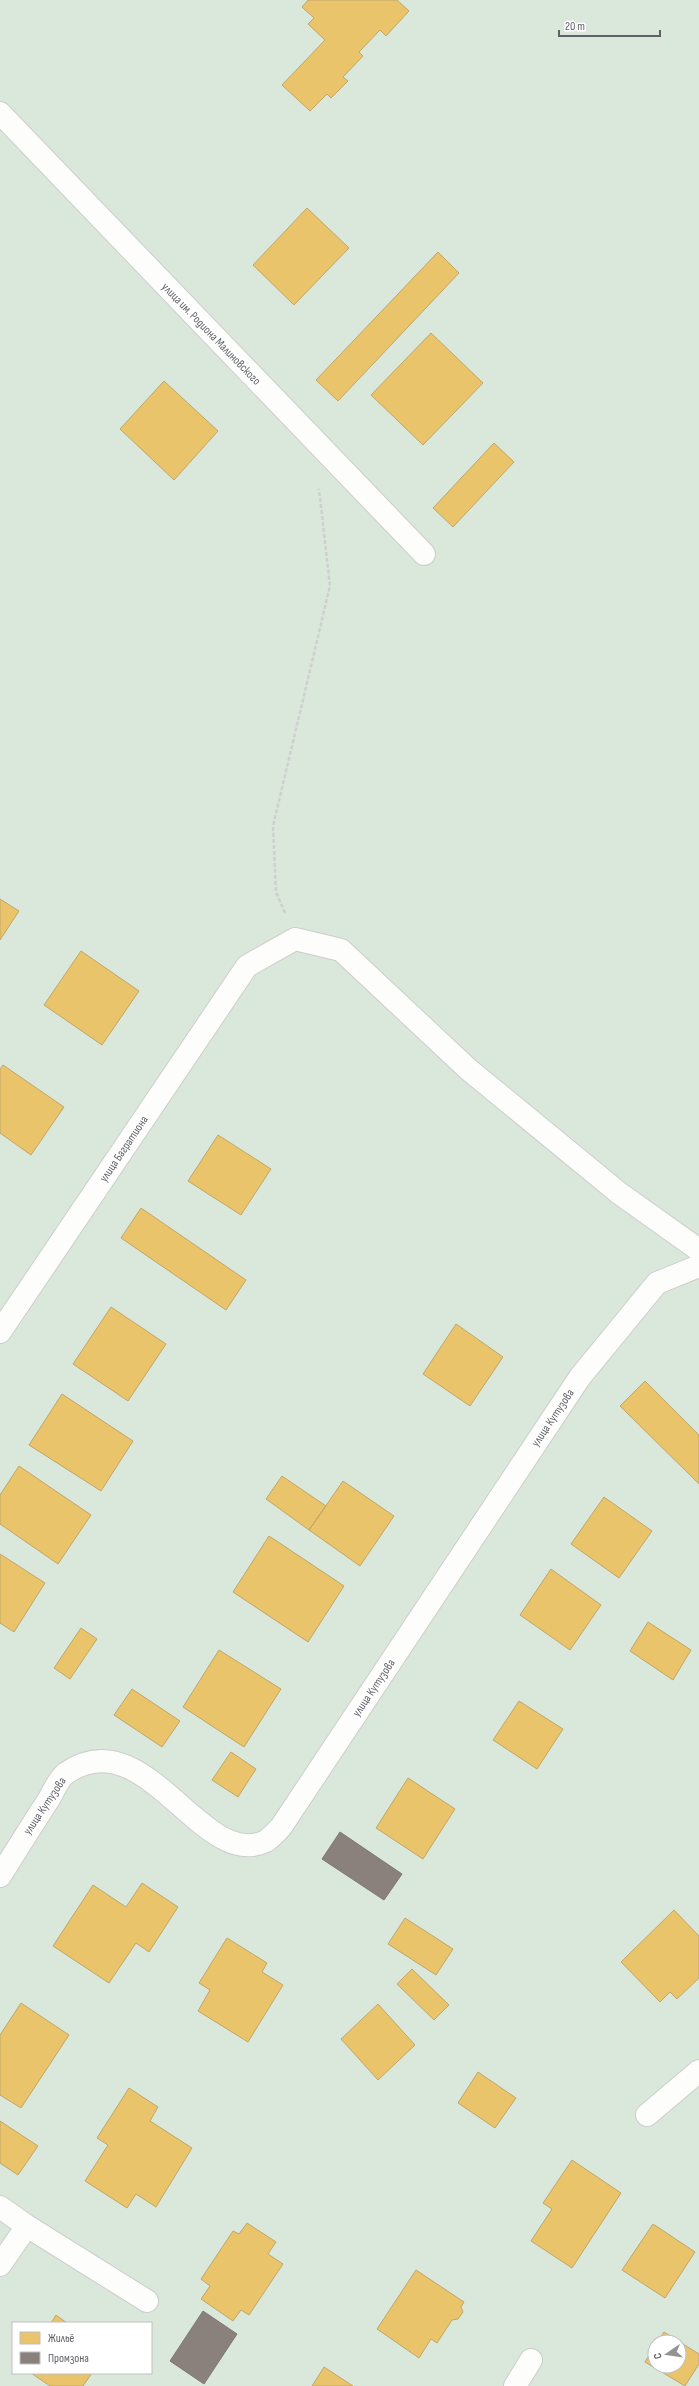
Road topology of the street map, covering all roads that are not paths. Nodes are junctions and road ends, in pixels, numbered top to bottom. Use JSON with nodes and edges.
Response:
{"nodes":[{"id":1,"x":0,"y":113,"type":"edge"},
{"id":2,"x":424,"y":554,"type":"dead end"},
{"id":3,"x":699,"y":1250,"type":"edge"},
{"id":4,"x":699,"y":1266,"type":"edge"},
{"id":5,"x":0,"y":1332,"type":"edge"},
{"id":6,"x":0,"y":1876,"type":"edge"},
{"id":7,"x":699,"y":2071,"type":"edge"},
{"id":8,"x":647,"y":2115,"type":"dead end"},
{"id":9,"x":0,"y":2207,"type":"edge"},
{"id":10,"x":27,"y":2226,"type":"junction"},
{"id":11,"x":0,"y":2265,"type":"edge"},
{"id":12,"x":147,"y":2301,"type":"dead end"},
{"id":13,"x":531,"y":2360,"type":"dead end"},
{"id":14,"x":514,"y":2386,"type":"edge"}],
"edges":[{"from":1,"to":2,"type":"street","name":"улица им. Родиона Малиновского"},
{"from":3,"to":5,"type":"street","name":"улица Багратиона"},
{"from":4,"to":6,"type":"street","name":"улица Кутузова"},
{"from":7,"to":8,"type":"street"},
{"from":9,"to":10,"type":"street"},
{"from":10,"to":11,"type":"street"},
{"from":10,"to":12,"type":"street"},
{"from":13,"to":14,"type":"street"}]}
